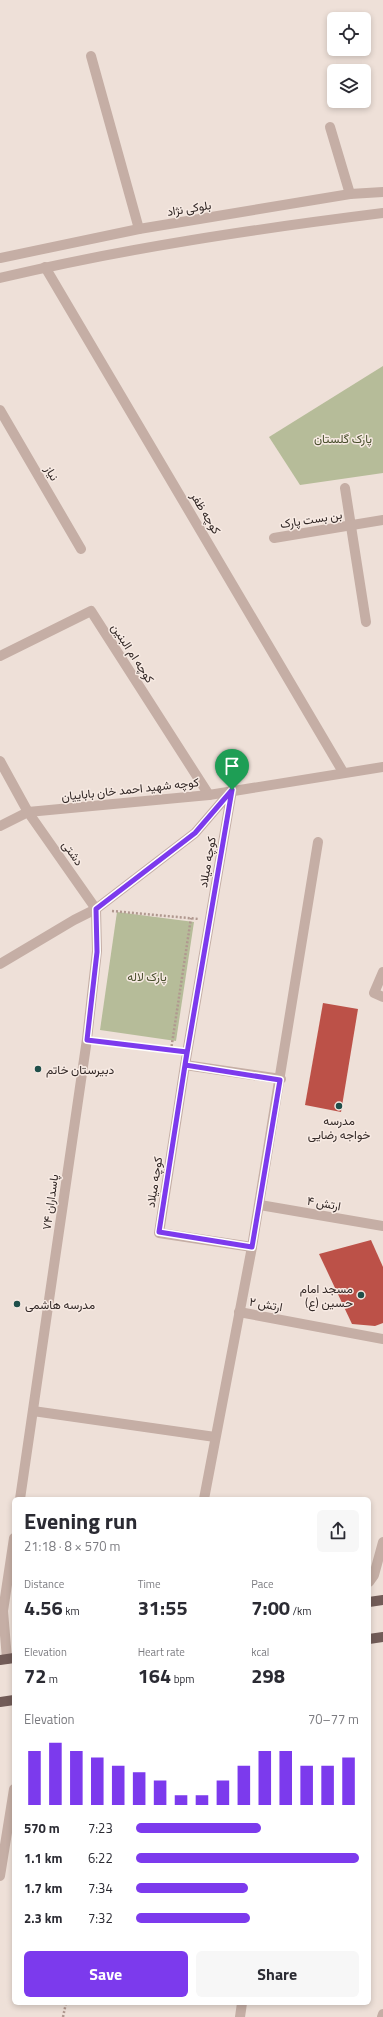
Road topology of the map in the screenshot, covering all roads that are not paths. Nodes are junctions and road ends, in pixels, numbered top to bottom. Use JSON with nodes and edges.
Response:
{"nodes":[{"id":1,"x":92,"y":56,"type":"dead end"},
{"id":2,"x":330,"y":127,"type":"dead end"},
{"id":3,"x":383,"y":192,"type":"edge"},
{"id":4,"x":350,"y":194,"type":"junction"},
{"id":5,"x":383,"y":213,"type":"edge"},
{"id":6,"x":139,"y":229,"type":"junction"},
{"id":7,"x":0,"y":258,"type":"edge"},
{"id":8,"x":45,"y":267,"type":"junction"},
{"id":9,"x":0,"y":278,"type":"edge"},
{"id":10,"x":0,"y":410,"type":"edge"},
{"id":11,"x":345,"y":488,"type":"dead end"},
{"id":12,"x":383,"y":520,"type":"edge"},
{"id":13,"x":352,"y":525,"type":"junction"},
{"id":14,"x":274,"y":538,"type":"dead end"},
{"id":15,"x":81,"y":549,"type":"dead end"},
{"id":16,"x":366,"y":622,"type":"dead end"},
{"id":17,"x":0,"y":656,"type":"edge"},
{"id":18,"x":0,"y":761,"type":"edge"},
{"id":19,"x":383,"y":766,"type":"edge"},
{"id":20,"x":343,"y":772,"type":"junction"},
{"id":21,"x":232,"y":790,"type":"junction"},
{"id":22,"x":209,"y":795,"type":"junction"},
{"id":23,"x":28,"y":812,"type":"junction"},
{"id":24,"x":0,"y":826,"type":"edge"},
{"id":25,"x":318,"y":842,"type":"dead end"},
{"id":26,"x":96,"y":909,"type":"junction"},
{"id":27,"x":0,"y":964,"type":"edge"},
{"id":28,"x":383,"y":972,"type":"edge"},
{"id":29,"x":378,"y":995,"type":"edge"},
{"id":30,"x":185,"y":1065,"type":"junction"},
{"id":31,"x":280,"y":1080,"type":"junction"},
{"id":32,"x":260,"y":1205,"type":"junction"},
{"id":33,"x":383,"y":1226,"type":"edge"},
{"id":34,"x":252,"y":1247,"type":"junction"},
{"id":35,"x":239,"y":1312,"type":"junction"},
{"id":36,"x":383,"y":1339,"type":"edge"},
{"id":37,"x":32,"y":1411,"type":"junction"},
{"id":38,"x":215,"y":1437,"type":"junction"},
{"id":39,"x":20,"y":1497,"type":"edge"},
{"id":40,"x":204,"y":1497,"type":"edge"},
{"id":41,"x":383,"y":1542,"type":"edge"},
{"id":42,"x":12,"y":1549,"type":"edge"},
{"id":43,"x":371,"y":1579,"type":"edge"},
{"id":44,"x":383,"y":1600,"type":"edge"},
{"id":45,"x":371,"y":1602,"type":"edge"},
{"id":46,"x":1,"y":1608,"type":"edge"},
{"id":47,"x":383,"y":1637,"type":"edge"},
{"id":48,"x":371,"y":1639,"type":"edge"},
{"id":49,"x":7,"y":1659,"type":"edge"},
{"id":50,"x":12,"y":1700,"type":"edge"},
{"id":51,"x":0,"y":1702,"type":"edge"},
{"id":52,"x":12,"y":1801,"type":"edge"},
{"id":53,"x":0,"y":1876,"type":"edge"},
{"id":54,"x":242,"y":2005,"type":"edge"},
{"id":55,"x":240,"y":2017,"type":"edge"}],
"edges":[{"from":1,"to":6,"type":"street"},
{"from":2,"to":4,"type":"street"},
{"from":3,"to":4,"type":"street","name":"بلوکی نژاد"},
{"from":4,"to":6,"type":"street","name":"بلوکی نژاد"},
{"from":5,"to":8,"type":"street"},
{"from":6,"to":7,"type":"street","name":"بلوکی نژاد"},
{"from":8,"to":9,"type":"street"},
{"from":8,"to":20,"type":"street","name":"کوچه ظفر"},
{"from":10,"to":15,"type":"street","name":"نیاز"},
{"from":11,"to":13,"type":"street","name":"بن بست پارک"},
{"from":12,"to":13,"type":"street","name":"بن بست پارک"},
{"from":13,"to":14,"type":"street","name":"بن بست پارک"},
{"from":13,"to":16,"type":"street","name":"بن بست پارک"},
{"from":17,"to":22,"type":"street","name":"کوچه ام البنین"},
{"from":18,"to":23,"type":"street","name":"دشتی"},
{"from":19,"to":20,"type":"street","name":"کوچه شهید احمد خان باباییان"},
{"from":20,"to":21,"type":"street","name":"کوچه شهید احمد خان باباییان"},
{"from":21,"to":22,"type":"street","name":"کوچه شهید احمد خان باباییان"},
{"from":21,"to":26,"type":"street"},
{"from":21,"to":30,"type":"street","name":"کوچه میلاد"},
{"from":22,"to":23,"type":"street","name":"کوچه شهید احمد خان باباییان"},
{"from":23,"to":24,"type":"street","name":"کوچه شهید احمد خان باباییان"},
{"from":23,"to":26,"type":"street","name":"دشتی"},
{"from":25,"to":31,"type":"street"},
{"from":26,"to":27,"type":"street"},
{"from":26,"to":37,"type":"street","name":"پاسداران ۷۴"},
{"from":28,"to":29,"type":"street"},
{"from":30,"to":31,"type":"street"},
{"from":30,"to":34,"type":"street","name":"کوچه میلاد"},
{"from":31,"to":32,"type":"street"},
{"from":32,"to":33,"type":"street","name":"ارتش ۴"},
{"from":32,"to":34,"type":"street"},
{"from":34,"to":35,"type":"street"},
{"from":35,"to":36,"type":"street","name":"ارتش ۲"},
{"from":35,"to":38,"type":"street"},
{"from":37,"to":38,"type":"street"},
{"from":37,"to":39,"type":"street","name":"پاسداران ۷۴"},
{"from":38,"to":40,"type":"street"},
{"from":41,"to":43,"type":"street"},
{"from":42,"to":46,"type":"street"},
{"from":44,"to":45,"type":"main road"},
{"from":46,"to":49,"type":"street"},
{"from":47,"to":48,"type":"main road"},
{"from":50,"to":51,"type":"main road"},
{"from":52,"to":53,"type":"street"},
{"from":54,"to":55,"type":"street"}]}
